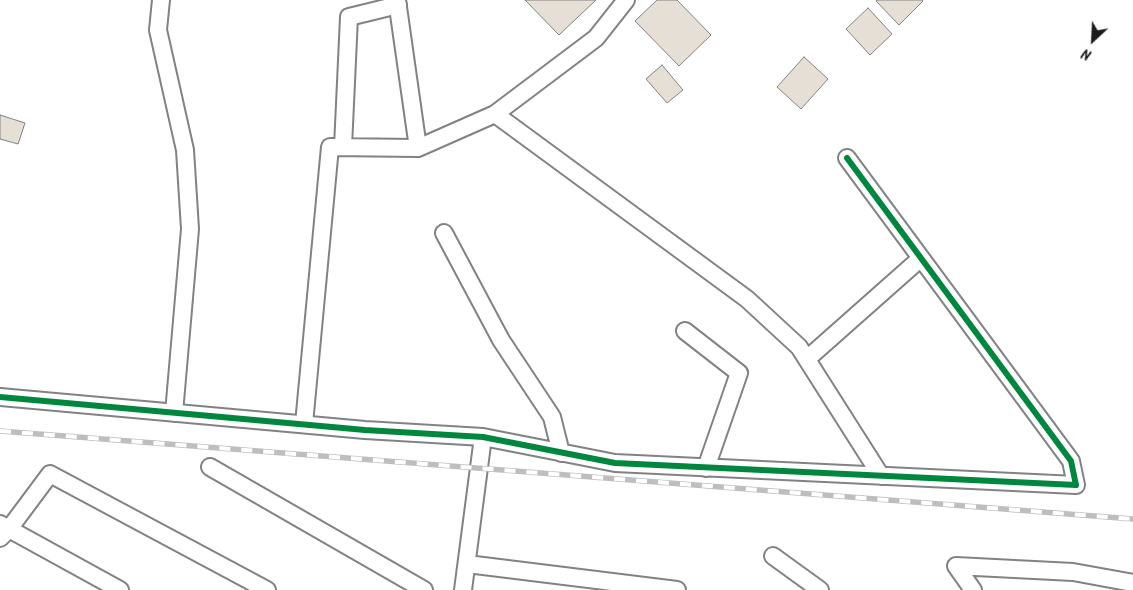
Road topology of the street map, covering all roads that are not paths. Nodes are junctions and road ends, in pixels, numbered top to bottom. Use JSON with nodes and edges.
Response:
{"nodes":[{"id":1,"x":161,"y":0,"type":"edge"},
{"id":2,"x":626,"y":0,"type":"edge"},
{"id":3,"x":398,"y":3,"type":"edge"},
{"id":4,"x":496,"y":114,"type":"junction"},
{"id":5,"x":343,"y":147,"type":"junction"},
{"id":6,"x":418,"y":148,"type":"junction"},
{"id":7,"x":847,"y":158,"type":"dead end"},
{"id":8,"x":444,"y":233,"type":"dead end"},
{"id":9,"x":921,"y":258,"type":"junction"},
{"id":10,"x":685,"y":331,"type":"dead end"},
{"id":11,"x":807,"y":359,"type":"junction"},
{"id":12,"x":0,"y":397,"type":"edge"},
{"id":13,"x":174,"y":413,"type":"junction"},
{"id":14,"x":304,"y":424,"type":"junction"},
{"id":15,"x":484,"y":438,"type":"junction"},
{"id":16,"x":560,"y":453,"type":"junction"},
{"id":17,"x":210,"y":467,"type":"dead end"},
{"id":18,"x":706,"y":468,"type":"junction"},
{"id":19,"x":881,"y":476,"type":"junction"},
{"id":20,"x":3,"y":531,"type":"edge"},
{"id":21,"x":773,"y":556,"type":"dead end"},
{"id":22,"x":467,"y":564,"type":"junction"},
{"id":23,"x":1133,"y":583,"type":"edge"},
{"id":24,"x":120,"y":590,"type":"edge"},
{"id":25,"x":267,"y":590,"type":"edge"},
{"id":26,"x":424,"y":590,"type":"edge"},
{"id":27,"x":463,"y":590,"type":"edge"},
{"id":28,"x":677,"y":590,"type":"edge"},
{"id":29,"x":820,"y":590,"type":"edge"},
{"id":30,"x":973,"y":590,"type":"edge"}],
"edges":[{"from":1,"to":13,"type":"street"},
{"from":2,"to":4,"type":"street"},
{"from":3,"to":5,"type":"street"},
{"from":3,"to":6,"type":"street"},
{"from":4,"to":6,"type":"street"},
{"from":4,"to":11,"type":"street"},
{"from":5,"to":6,"type":"street"},
{"from":5,"to":14,"type":"street"},
{"from":7,"to":9,"type":"street"},
{"from":8,"to":16,"type":"street"},
{"from":9,"to":11,"type":"street"},
{"from":9,"to":19,"type":"street"},
{"from":10,"to":18,"type":"street"},
{"from":11,"to":19,"type":"street"},
{"from":12,"to":13,"type":"street"},
{"from":13,"to":14,"type":"street"},
{"from":14,"to":15,"type":"street"},
{"from":15,"to":16,"type":"street"},
{"from":15,"to":22,"type":"street"},
{"from":16,"to":18,"type":"street"},
{"from":17,"to":26,"type":"street"},
{"from":18,"to":19,"type":"street"},
{"from":20,"to":24,"type":"street"},
{"from":20,"to":25,"type":"street"},
{"from":21,"to":29,"type":"street"},
{"from":22,"to":27,"type":"street"},
{"from":22,"to":28,"type":"street"},
{"from":23,"to":30,"type":"street"}]}
